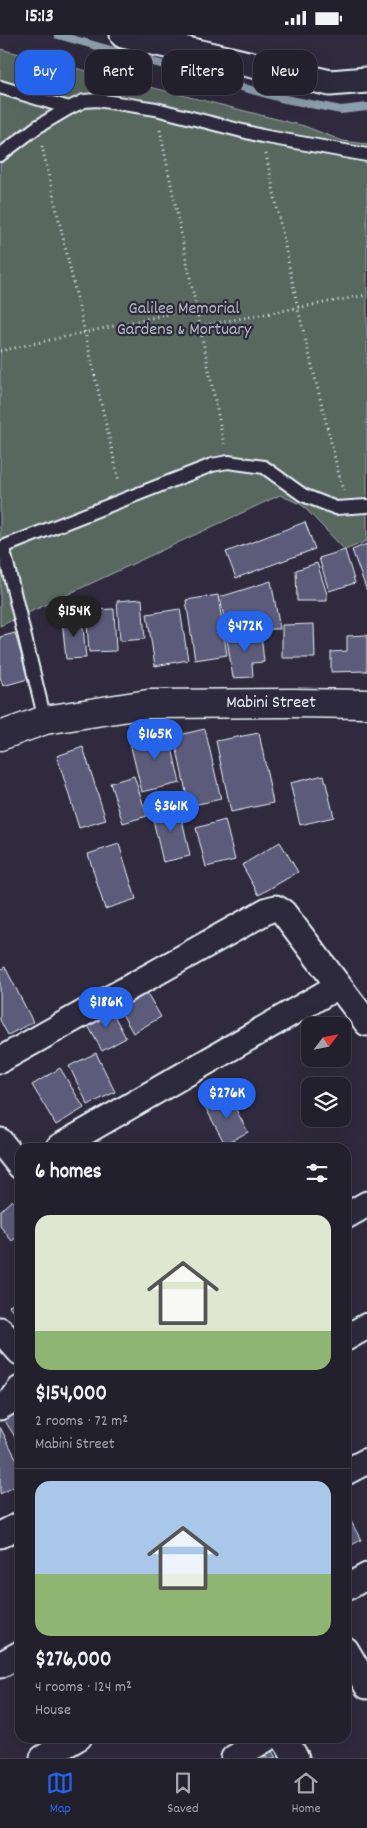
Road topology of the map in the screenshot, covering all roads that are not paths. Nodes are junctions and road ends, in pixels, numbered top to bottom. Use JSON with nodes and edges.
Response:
{"nodes":[{"id":1,"x":123,"y":35,"type":"edge"},
{"id":2,"x":367,"y":80,"type":"edge"},
{"id":3,"x":0,"y":87,"type":"edge"},
{"id":4,"x":69,"y":108,"type":"junction"},
{"id":5,"x":0,"y":155,"type":"edge"},
{"id":6,"x":367,"y":155,"type":"edge"},
{"id":7,"x":367,"y":506,"type":"edge"},
{"id":8,"x":1,"y":544,"type":"edge"},
{"id":9,"x":367,"y":704,"type":"edge"},
{"id":10,"x":44,"y":720,"type":"junction"},
{"id":11,"x":0,"y":737,"type":"edge"},
{"id":12,"x":338,"y":986,"type":"junction"},
{"id":13,"x":367,"y":1023,"type":"edge"},
{"id":14,"x":0,"y":1061,"type":"edge"},
{"id":15,"x":0,"y":1141,"type":"edge"},
{"id":16,"x":66,"y":1143,"type":"edge"},
{"id":17,"x":15,"y":1160,"type":"edge"},
{"id":18,"x":367,"y":1204,"type":"edge"},
{"id":19,"x":351,"y":1213,"type":"edge"},
{"id":20,"x":367,"y":1326,"type":"edge"},
{"id":21,"x":0,"y":1330,"type":"edge"},
{"id":22,"x":351,"y":1335,"type":"edge"},
{"id":23,"x":15,"y":1346,"type":"edge"},
{"id":24,"x":15,"y":1396,"type":"edge"},
{"id":25,"x":0,"y":1407,"type":"edge"},
{"id":26,"x":367,"y":1461,"type":"edge"},
{"id":27,"x":351,"y":1469,"type":"edge"},
{"id":28,"x":15,"y":1528,"type":"edge"},
{"id":29,"x":0,"y":1535,"type":"edge"},
{"id":30,"x":367,"y":1576,"type":"edge"},
{"id":31,"x":351,"y":1584,"type":"edge"},
{"id":32,"x":15,"y":1657,"type":"edge"},
{"id":33,"x":351,"y":1659,"type":"edge"},
{"id":34,"x":0,"y":1665,"type":"edge"},
{"id":35,"x":367,"y":1686,"type":"edge"},
{"id":36,"x":69,"y":1743,"type":"edge"},
{"id":37,"x":259,"y":1743,"type":"edge"},
{"id":38,"x":287,"y":1743,"type":"edge"},
{"id":39,"x":43,"y":1758,"type":"edge"},
{"id":40,"x":234,"y":1758,"type":"edge"},
{"id":41,"x":296,"y":1758,"type":"edge"}],
"edges":[{"from":1,"to":2,"type":"street"},
{"from":3,"to":4,"type":"lane"},
{"from":4,"to":5,"type":"lane"},
{"from":4,"to":6,"type":"lane"},
{"from":7,"to":8,"type":"lane"},
{"from":8,"to":10,"type":"lane"},
{"from":9,"to":10,"type":"main road","name":"Mabini Street"},
{"from":10,"to":11,"type":"main road","name":"Mabini Street"},
{"from":12,"to":13,"type":"street"},
{"from":12,"to":14,"type":"street"},
{"from":12,"to":16,"type":"street"},
{"from":15,"to":17,"type":"street"},
{"from":18,"to":19,"type":"street"},
{"from":20,"to":22,"type":"street"},
{"from":21,"to":23,"type":"street"},
{"from":24,"to":25,"type":"street"},
{"from":26,"to":27,"type":"street"},
{"from":28,"to":29,"type":"street"},
{"from":30,"to":31,"type":"street"},
{"from":32,"to":34,"type":"street"},
{"from":33,"to":35,"type":"street"},
{"from":36,"to":39,"type":"street"},
{"from":37,"to":40,"type":"street"},
{"from":38,"to":41,"type":"street"}]}
